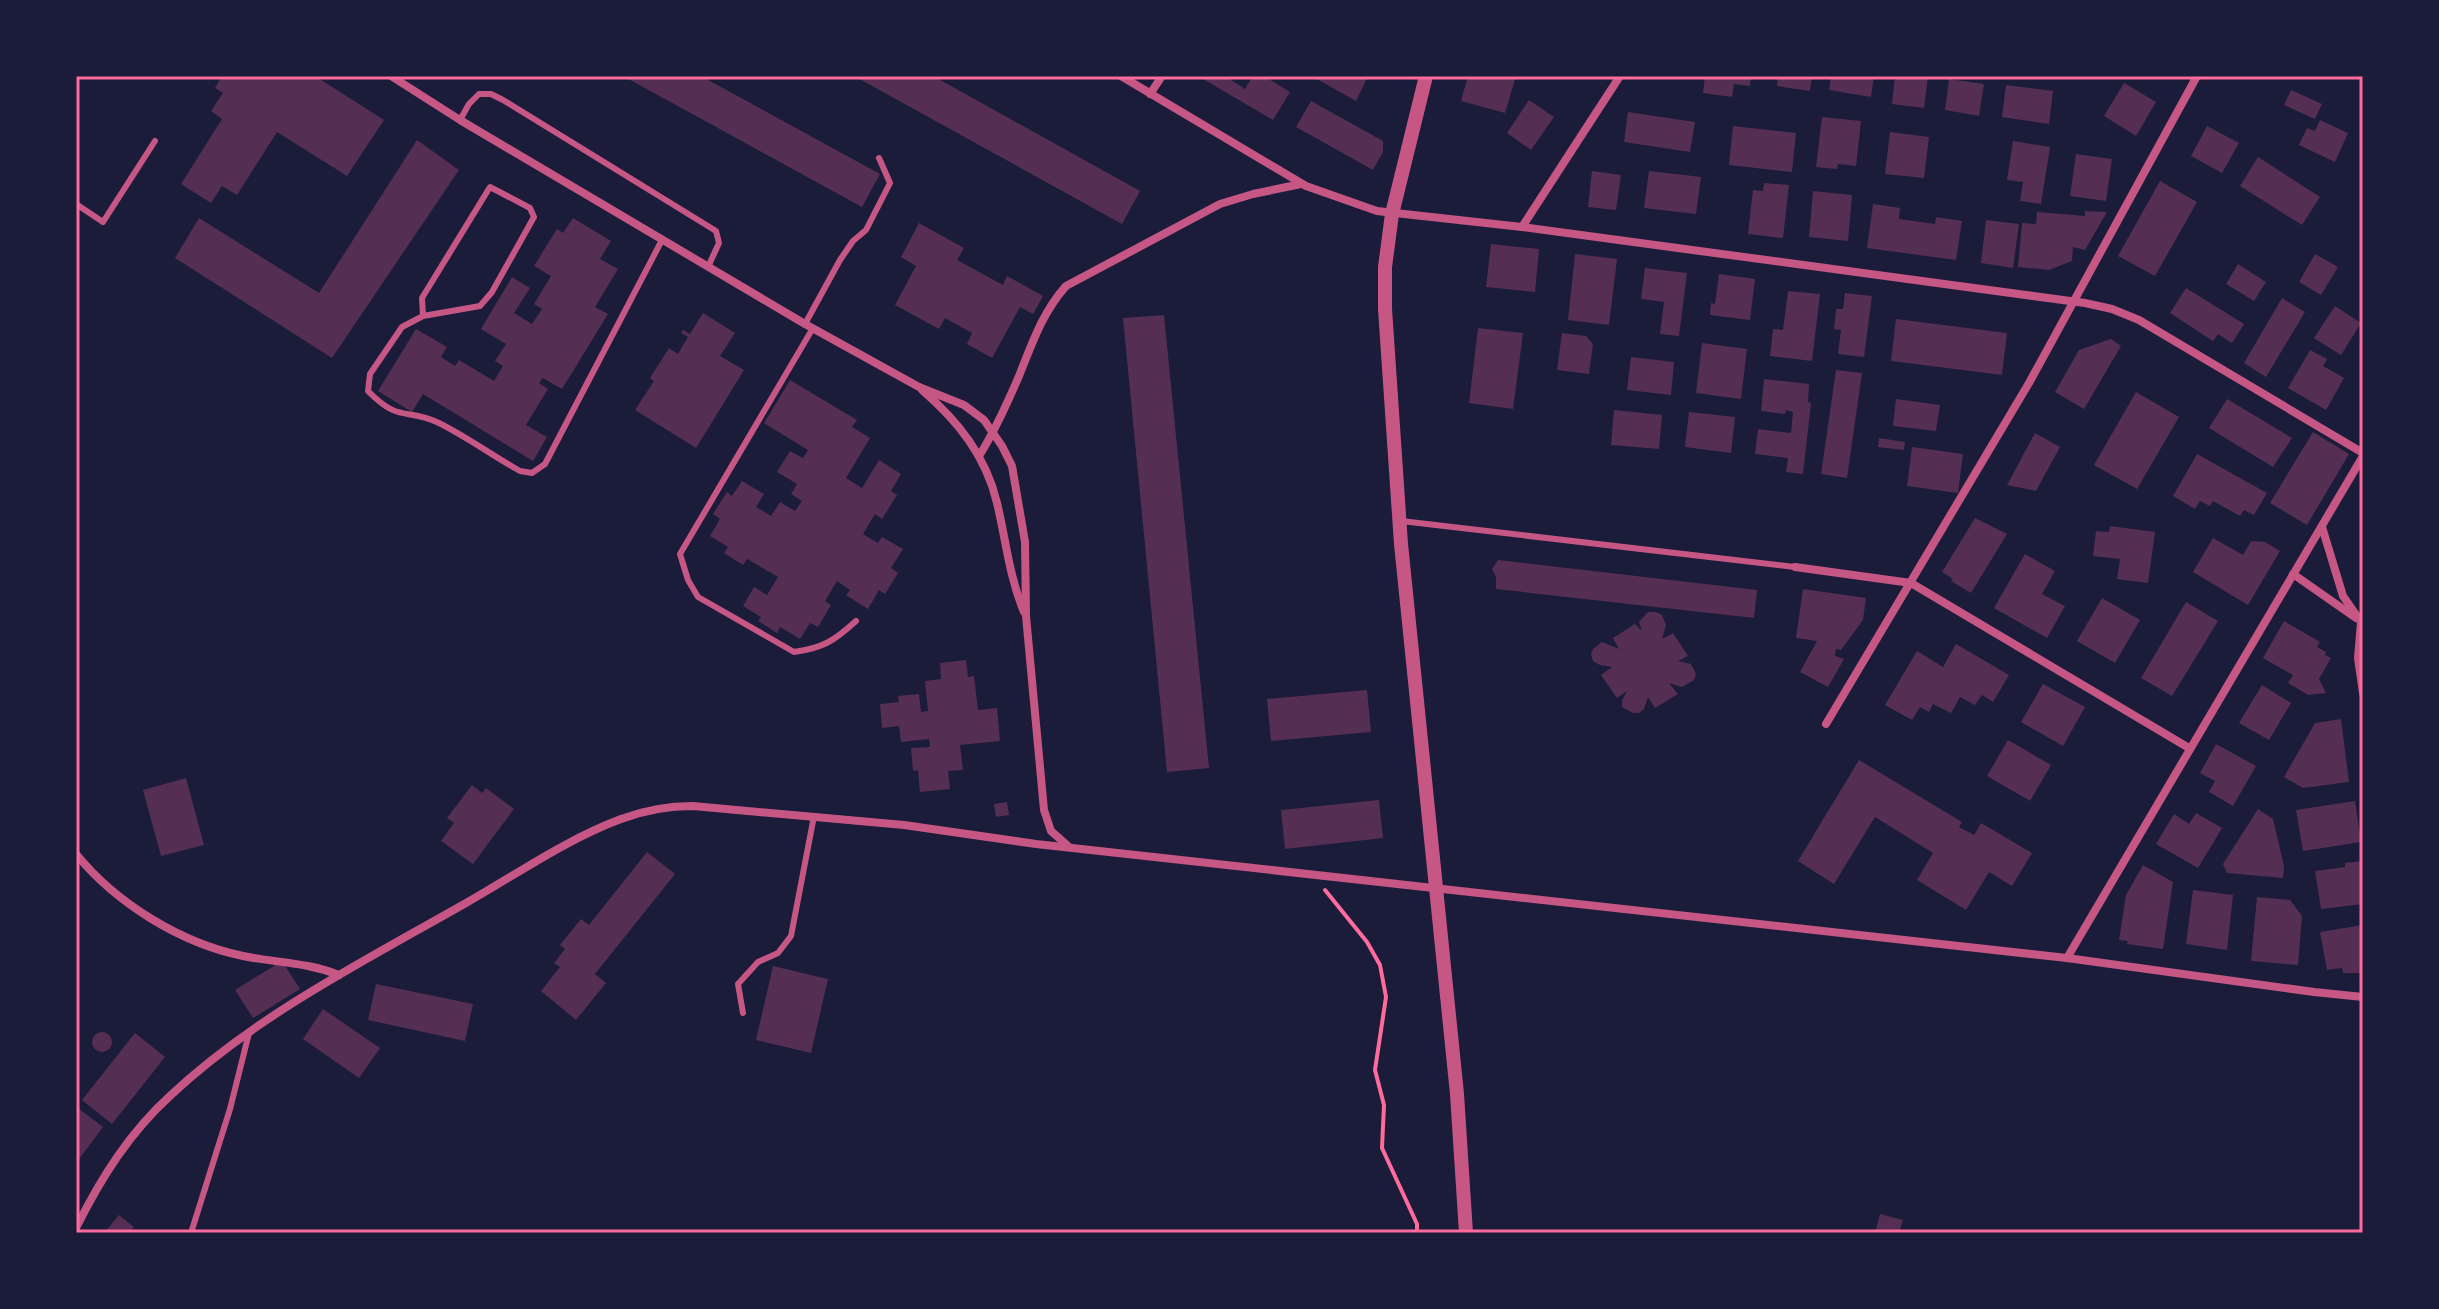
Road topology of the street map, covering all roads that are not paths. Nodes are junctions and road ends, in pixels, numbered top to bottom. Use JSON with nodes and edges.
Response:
{"nodes":[{"id":1,"x":391,"y":76,"type":"edge"},
{"id":2,"x":1121,"y":76,"type":"edge"},
{"id":3,"x":1162,"y":76,"type":"edge"},
{"id":4,"x":1426,"y":76,"type":"edge"},
{"id":5,"x":1620,"y":76,"type":"edge"},
{"id":6,"x":2197,"y":76,"type":"edge"},
{"id":7,"x":1150,"y":94,"type":"junction"},
{"id":8,"x":460,"y":120,"type":"junction"},
{"id":9,"x":155,"y":141,"type":"dead end"},
{"id":10,"x":879,"y":158,"type":"dead end"},
{"id":11,"x":1302,"y":184,"type":"junction"},
{"id":12,"x":76,"y":204,"type":"edge"},
{"id":13,"x":1392,"y":214,"type":"junction"},
{"id":14,"x":1522,"y":227,"type":"junction"},
{"id":15,"x":662,"y":240,"type":"junction"},
{"id":16,"x":708,"y":267,"type":"junction"},
{"id":17,"x":2074,"y":301,"type":"junction"},
{"id":18,"x":423,"y":316,"type":"junction"},
{"id":19,"x":809,"y":326,"type":"junction"},
{"id":20,"x":919,"y":387,"type":"junction"},
{"id":21,"x":994,"y":433,"type":"junction"},
{"id":22,"x":2363,"y":454,"type":"edge"},
{"id":23,"x":979,"y":456,"type":"junction"},
{"id":24,"x":1399,"y":521,"type":"junction"},
{"id":25,"x":2322,"y":527,"type":"junction"},
{"id":26,"x":1795,"y":567,"type":"joint"},
{"id":27,"x":2293,"y":574,"type":"junction"},
{"id":28,"x":1911,"y":583,"type":"junction"},
{"id":29,"x":1026,"y":616,"type":"junction"},
{"id":30,"x":856,"y":621,"type":"dead end"},
{"id":31,"x":2362,"y":622,"type":"edge"},
{"id":32,"x":2363,"y":693,"type":"edge"},
{"id":33,"x":1826,"y":724,"type":"dead end"},
{"id":34,"x":2189,"y":748,"type":"junction"},
{"id":35,"x":814,"y":816,"type":"junction"},
{"id":36,"x":1071,"y":848,"type":"junction"},
{"id":37,"x":76,"y":854,"type":"edge"},
{"id":38,"x":1435,"y":888,"type":"junction"},
{"id":39,"x":2067,"y":958,"type":"junction"},
{"id":40,"x":339,"y":975,"type":"junction"},
{"id":41,"x":2363,"y":997,"type":"edge"},
{"id":42,"x":743,"y":1013,"type":"dead end"},
{"id":43,"x":249,"y":1033,"type":"junction"},
{"id":44,"x":76,"y":1228,"type":"edge"},
{"id":45,"x":191,"y":1233,"type":"edge"},
{"id":46,"x":1466,"y":1233,"type":"edge"}],
"edges":[{"from":1,"to":8,"type":"street"},
{"from":2,"to":7,"type":"street"},
{"from":3,"to":7,"type":"street"},
{"from":4,"to":13,"type":"street"},
{"from":5,"to":14,"type":"street"},
{"from":6,"to":17,"type":"street"},
{"from":7,"to":11,"type":"street"},
{"from":8,"to":15,"type":"street"},
{"from":8,"to":16,"type":"lane"},
{"from":9,"to":12,"type":"lane"},
{"from":10,"to":19,"type":"lane"},
{"from":11,"to":13,"type":"street"},
{"from":11,"to":21,"type":"street"},
{"from":13,"to":14,"type":"street"},
{"from":13,"to":24,"type":"street"},
{"from":14,"to":17,"type":"street"},
{"from":15,"to":16,"type":"street"},
{"from":15,"to":18,"type":"lane"},
{"from":16,"to":19,"type":"street"},
{"from":17,"to":22,"type":"street"},
{"from":17,"to":28,"type":"street"},
{"from":18,"to":18,"type":"lane"},
{"from":19,"to":20,"type":"street"},
{"from":19,"to":30,"type":"lane"},
{"from":20,"to":21,"type":"street"},
{"from":20,"to":23,"type":"street"},
{"from":21,"to":23,"type":"street"},
{"from":21,"to":29,"type":"street"},
{"from":22,"to":25,"type":"street"},
{"from":23,"to":29,"type":"street"},
{"from":24,"to":26,"type":"lane"},
{"from":24,"to":38,"type":"street"},
{"from":25,"to":27,"type":"street"},
{"from":25,"to":31,"type":"street"},
{"from":26,"to":28,"type":"street"},
{"from":27,"to":31,"type":"street"},
{"from":27,"to":34,"type":"street"},
{"from":28,"to":33,"type":"street"},
{"from":28,"to":34,"type":"street"},
{"from":29,"to":36,"type":"street"},
{"from":31,"to":32,"type":"street"},
{"from":34,"to":39,"type":"street"},
{"from":35,"to":36,"type":"street"},
{"from":35,"to":40,"type":"street"},
{"from":35,"to":42,"type":"lane"},
{"from":36,"to":38,"type":"street"},
{"from":37,"to":40,"type":"street"},
{"from":38,"to":39,"type":"street"},
{"from":38,"to":46,"type":"street"},
{"from":39,"to":41,"type":"street"},
{"from":40,"to":43,"type":"street"},
{"from":43,"to":44,"type":"street"},
{"from":43,"to":45,"type":"lane"}]}
